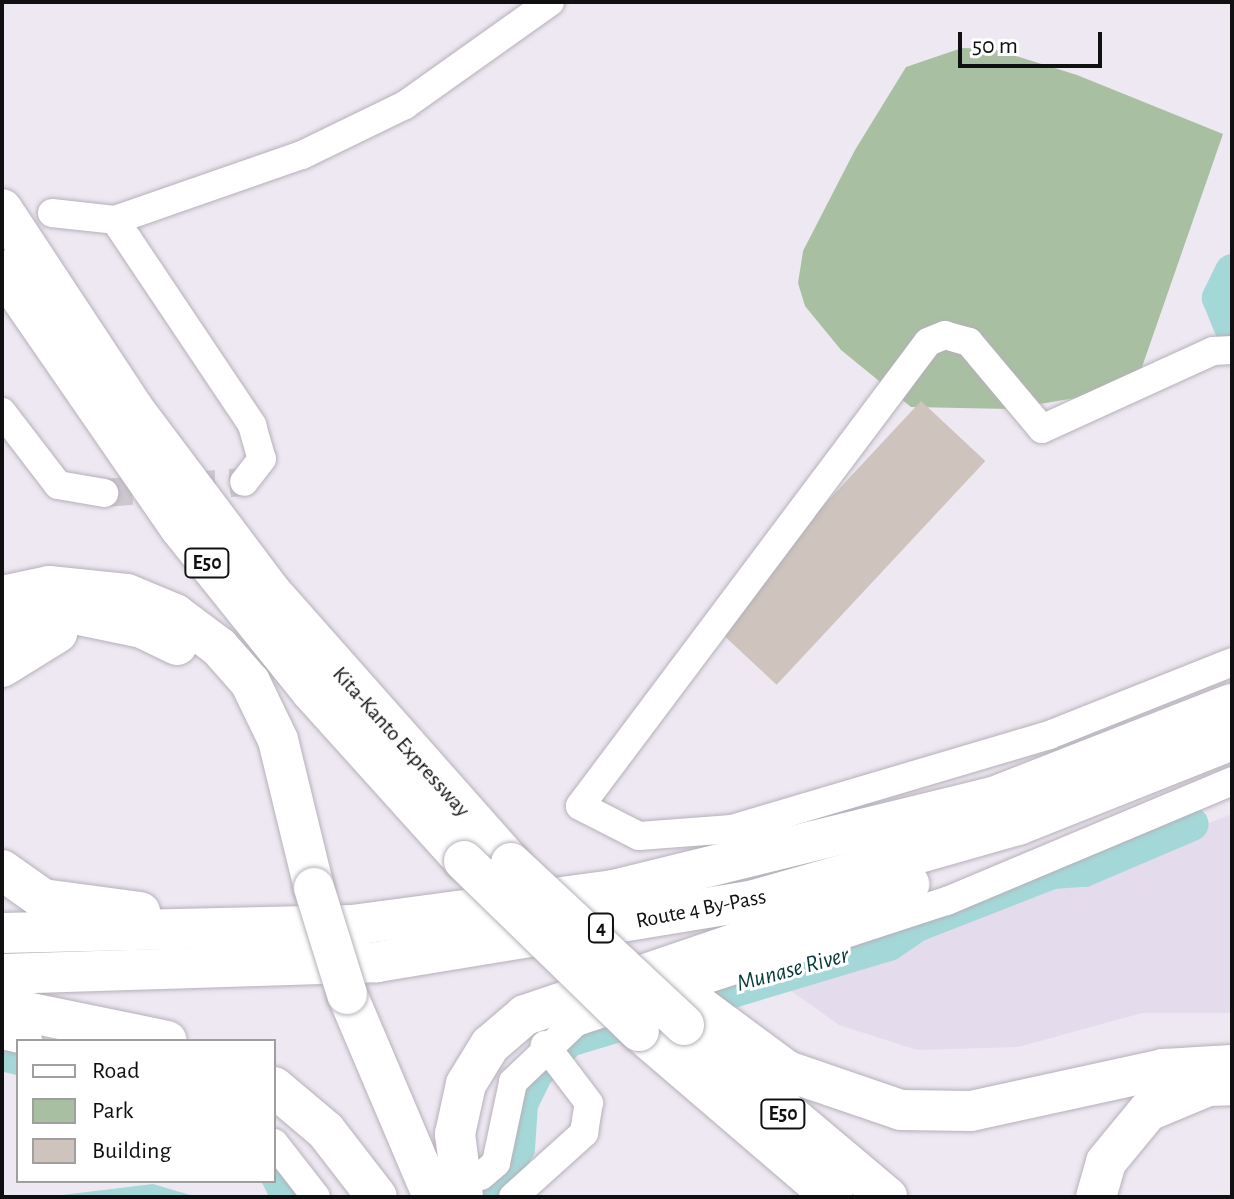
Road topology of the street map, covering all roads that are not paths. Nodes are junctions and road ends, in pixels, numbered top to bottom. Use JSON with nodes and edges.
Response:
{"nodes":[{"id":1,"x":550,"y":2,"type":"edge"},
{"id":2,"x":2,"y":209,"type":"edge"},
{"id":3,"x":52,"y":213,"type":"dead end"},
{"id":4,"x":115,"y":220,"type":"junction"},
{"id":5,"x":2,"y":270,"type":"edge"},
{"id":6,"x":1232,"y":350,"type":"edge"},
{"id":7,"x":2,"y":412,"type":"edge"},
{"id":8,"x":244,"y":482,"type":"dead end"},
{"id":9,"x":104,"y":493,"type":"tunnel mouth"},
{"id":10,"x":49,"y":586,"type":"junction"},
{"id":11,"x":2,"y":596,"type":"edge"},
{"id":12,"x":2,"y":611,"type":"edge"},
{"id":13,"x":107,"y":620,"type":"junction"},
{"id":14,"x":2,"y":631,"type":"edge"},
{"id":15,"x":1232,"y":662,"type":"edge"},
{"id":16,"x":2,"y":667,"type":"edge"},
{"id":17,"x":1232,"y":686,"type":"edge"},
{"id":18,"x":1232,"y":704,"type":"edge"},
{"id":19,"x":1232,"y":740,"type":"edge"},
{"id":20,"x":1232,"y":750,"type":"edge"},
{"id":21,"x":1180,"y":764,"type":"junction"},
{"id":22,"x":1078,"y":767,"type":"junction"},
{"id":23,"x":1232,"y":781,"type":"edge"},
{"id":24,"x":876,"y":787,"type":"junction"},
{"id":25,"x":1018,"y":825,"type":"junction"},
{"id":26,"x":885,"y":826,"type":"junction"},
{"id":27,"x":2,"y":870,"type":"edge"},
{"id":28,"x":305,"y":889,"type":"junction"},
{"id":29,"x":240,"y":932,"type":"junction"},
{"id":30,"x":2,"y":933,"type":"edge"},
{"id":31,"x":2,"y":974,"type":"edge"},
{"id":32,"x":337,"y":994,"type":"junction"},
{"id":33,"x":2,"y":1007,"type":"edge"},
{"id":34,"x":693,"y":1016,"type":"junction"},
{"id":35,"x":629,"y":1033,"type":"junction"},
{"id":36,"x":157,"y":1039,"type":"edge"},
{"id":37,"x":545,"y":1045,"type":"junction"},
{"id":38,"x":1232,"y":1065,"type":"edge"},
{"id":39,"x":1232,"y":1085,"type":"edge"},
{"id":40,"x":276,"y":1089,"type":"edge"},
{"id":41,"x":276,"y":1146,"type":"edge"},
{"id":42,"x":472,"y":1186,"type":"edge"},
{"id":43,"x":316,"y":1197,"type":"edge"},
{"id":44,"x":377,"y":1197,"type":"edge"},
{"id":45,"x":412,"y":1197,"type":"edge"},
{"id":46,"x":433,"y":1197,"type":"edge"},
{"id":47,"x":513,"y":1197,"type":"edge"},
{"id":48,"x":794,"y":1197,"type":"edge"},
{"id":49,"x":833,"y":1197,"type":"edge"},
{"id":50,"x":887,"y":1197,"type":"edge"},
{"id":51,"x":1096,"y":1197,"type":"edge"}],
"edges":[{"from":1,"to":4,"type":"street"},
{"from":2,"to":34,"type":"highway","name":"Kita-Kanto Expressway","number":"E50"},
{"from":3,"to":4,"type":"street"},
{"from":4,"to":8,"type":"street"},
{"from":5,"to":35,"type":"highway","name":"Kita-Kanto Expressway","number":"E50","bridge":true},
{"from":6,"to":24,"type":"street"},
{"from":7,"to":9,"type":"street"},
{"from":10,"to":11,"type":"highway"},
{"from":10,"to":12,"type":"highway"},
{"from":10,"to":28,"type":"highway"},
{"from":13,"to":14,"type":"highway"},
{"from":13,"to":16,"type":"highway"},
{"from":13,"to":28,"type":"highway"},
{"from":15,"to":24,"type":"street"},
{"from":17,"to":22,"type":"highway"},
{"from":18,"to":22,"type":"highway","name":"Route 4 By-Pass","number":"4"},
{"from":19,"to":21,"type":"highway","name":"Route 4 By-Pass","number":"4"},
{"from":20,"to":21,"type":"highway"},
{"from":21,"to":25,"type":"highway","name":"Route 4 By-Pass","number":"4"},
{"from":22,"to":26,"type":"highway","name":"Route 4 By-Pass","number":"4"},
{"from":23,"to":37,"type":"street"},
{"from":24,"to":26,"type":"street"},
{"from":25,"to":31,"type":"highway","name":"Route 4 By-Pass","number":"4"},
{"from":25,"to":42,"type":"highway"},
{"from":26,"to":29,"type":"highway","name":"Route 4 By-Pass","number":"4"},
{"from":27,"to":29,"type":"highway"},
{"from":28,"to":32,"type":"highway"},
{"from":29,"to":30,"type":"highway","name":"Route 4 By-Pass","number":"4"},
{"from":32,"to":45,"type":"highway"},
{"from":32,"to":46,"type":"highway"},
{"from":33,"to":36,"type":"highway"},
{"from":34,"to":38,"type":"highway"},
{"from":34,"to":50,"type":"highway","number":"E50"},
{"from":35,"to":48,"type":"highway"},
{"from":35,"to":49,"type":"highway","name":"Kita-Kanto Expressway","number":"E50"},
{"from":37,"to":42,"type":"street"},
{"from":37,"to":47,"type":"street"},
{"from":39,"to":51,"type":"highway"},
{"from":40,"to":44,"type":"highway"},
{"from":41,"to":43,"type":"street"}]}
